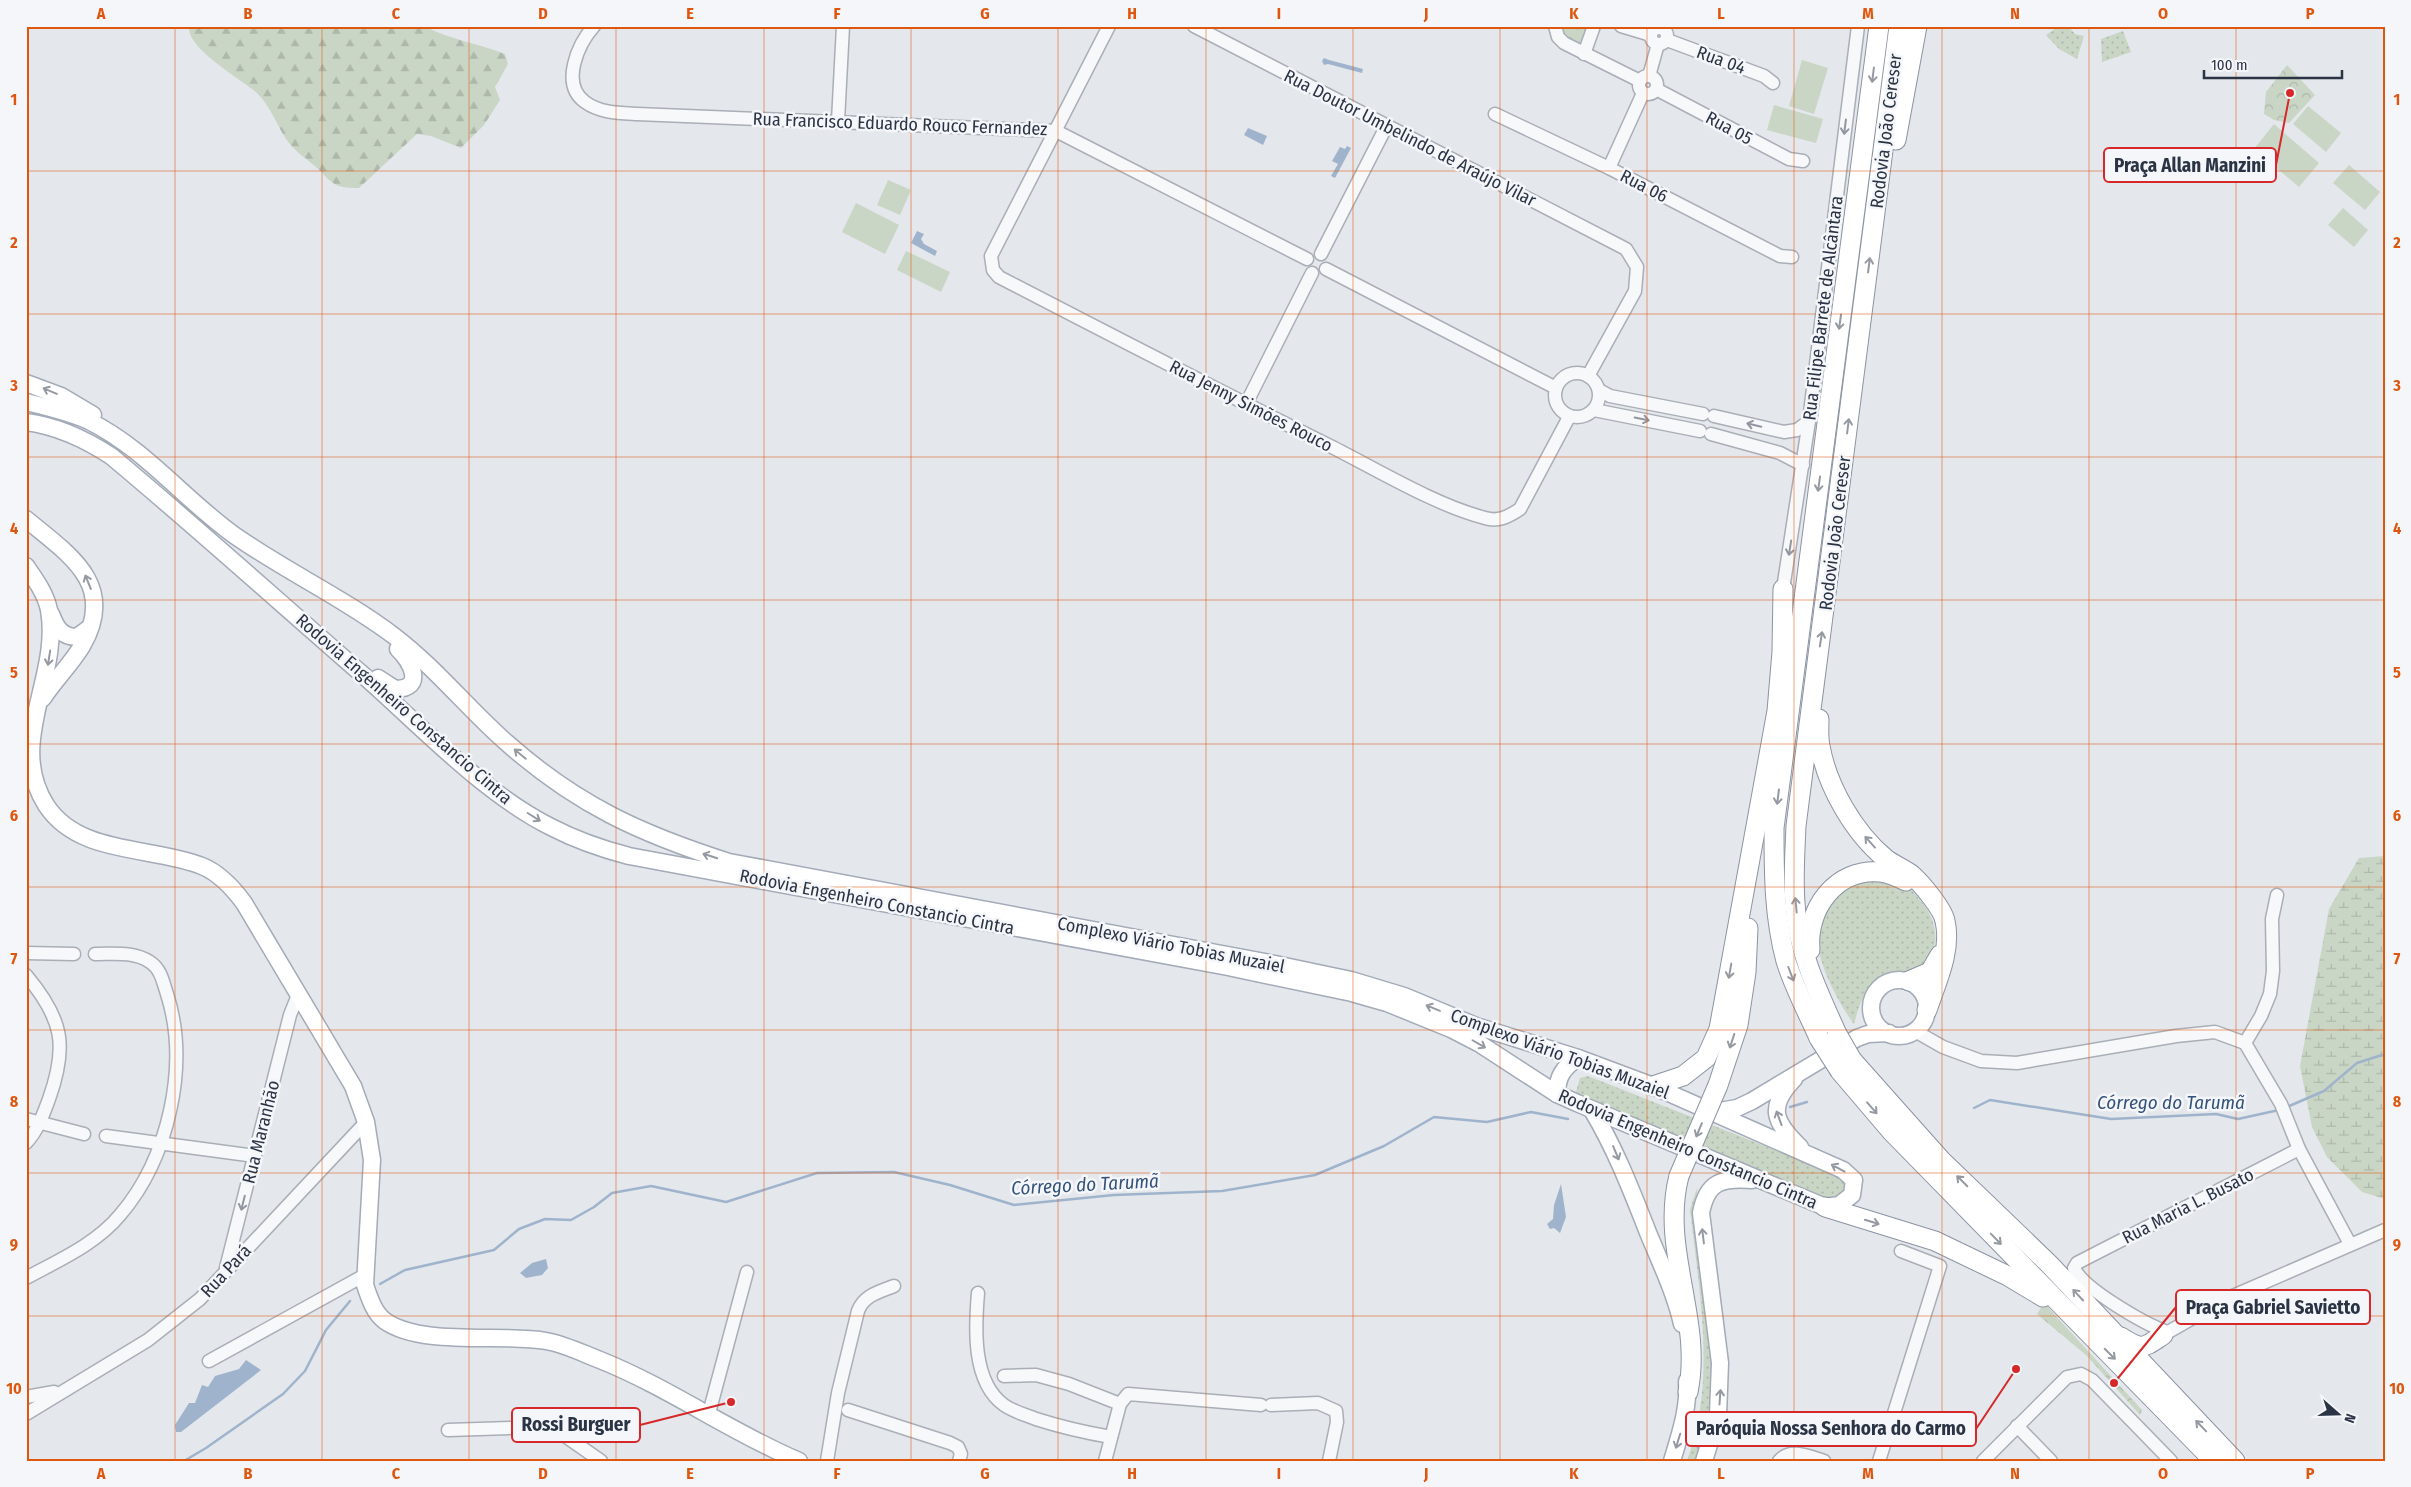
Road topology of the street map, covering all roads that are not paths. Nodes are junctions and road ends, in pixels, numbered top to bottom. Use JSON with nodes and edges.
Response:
{"nodes":[{"id":1,"x":594,"y":26,"type":"edge"},
{"id":2,"x":843,"y":26,"type":"edge"},
{"id":3,"x":1109,"y":26,"type":"edge"},
{"id":4,"x":1194,"y":26,"type":"edge"},
{"id":5,"x":1594,"y":26,"type":"edge"},
{"id":6,"x":1621,"y":26,"type":"edge"},
{"id":7,"x":1858,"y":26,"type":"edge"},
{"id":8,"x":1879,"y":26,"type":"edge"},
{"id":9,"x":1900,"y":26,"type":"edge"},
{"id":10,"x":1916,"y":26,"type":"edge"},
{"id":11,"x":1555,"y":30,"type":"edge"},
{"id":12,"x":1659,"y":35,"type":"edge"},
{"id":13,"x":1584,"y":54,"type":"junction"},
{"id":14,"x":1773,"y":83,"type":"dead end"},
{"id":15,"x":1647,"y":85,"type":"junction"},
{"id":16,"x":1495,"y":114,"type":"dead end"},
{"id":17,"x":838,"y":121,"type":"junction"},
{"id":18,"x":1387,"y":125,"type":"junction"},
{"id":19,"x":1056,"y":131,"type":"junction"},
{"id":20,"x":1803,"y":161,"type":"dead end"},
{"id":21,"x":1609,"y":168,"type":"junction"},
{"id":22,"x":1872,"y":238,"type":"junction"},
{"id":23,"x":1321,"y":254,"type":"junction"},
{"id":24,"x":1792,"y":257,"type":"dead end"},
{"id":25,"x":1307,"y":259,"type":"junction"},
{"id":26,"x":1326,"y":269,"type":"junction"},
{"id":27,"x":1312,"y":274,"type":"junction"},
{"id":28,"x":1588,"y":376,"type":"junction"},
{"id":29,"x":26,"y":383,"type":"edge"},
{"id":30,"x":1556,"y":388,"type":"junction"},
{"id":31,"x":1599,"y":390,"type":"junction"},
{"id":32,"x":26,"y":403,"type":"edge"},
{"id":33,"x":1246,"y":404,"type":"junction"},
{"id":34,"x":1594,"y":410,"type":"junction"},
{"id":35,"x":1685,"y":411,"type":"junction"},
{"id":36,"x":1569,"y":416,"type":"junction"},
{"id":37,"x":1730,"y":420,"type":"junction"},
{"id":38,"x":1809,"y":421,"type":"junction"},
{"id":39,"x":1682,"y":427,"type":"junction"},
{"id":40,"x":27,"y":428,"type":"edge"},
{"id":41,"x":1784,"y":432,"type":"junction"},
{"id":42,"x":1727,"y":438,"type":"junction"},
{"id":43,"x":118,"y":439,"type":"junction"},
{"id":44,"x":1780,"y":453,"type":"junction"},
{"id":45,"x":1803,"y":465,"type":"junction"},
{"id":46,"x":26,"y":519,"type":"edge"},
{"id":47,"x":225,"y":554,"type":"junction"},
{"id":48,"x":26,"y":566,"type":"edge"},
{"id":49,"x":1783,"y":589,"type":"joint"},
{"id":50,"x":49,"y":610,"type":"junction"},
{"id":51,"x":88,"y":629,"type":"junction"},
{"id":52,"x":1816,"y":669,"type":"junction"},
{"id":53,"x":1793,"y":679,"type":"junction"},
{"id":54,"x":40,"y":704,"type":"junction"},
{"id":55,"x":1757,"y":819,"type":"junction"},
{"id":56,"x":618,"y":820,"type":"joint"},
{"id":57,"x":1920,"y":885,"type":"junction"},
{"id":58,"x":2277,"y":894,"type":"dead end"},
{"id":59,"x":1945,"y":946,"type":"junction"},
{"id":60,"x":26,"y":953,"type":"edge"},
{"id":61,"x":74,"y":954,"type":"dead end"},
{"id":62,"x":95,"y":954,"type":"dead end"},
{"id":63,"x":26,"y":975,"type":"edge"},
{"id":64,"x":1813,"y":981,"type":"junction"},
{"id":65,"x":1909,"y":981,"type":"junction"},
{"id":66,"x":298,"y":995,"type":"junction"},
{"id":67,"x":1872,"y":1001,"type":"junction"},
{"id":68,"x":1927,"y":1010,"type":"junction"},
{"id":69,"x":1915,"y":1031,"type":"junction"},
{"id":70,"x":1889,"y":1033,"type":"junction"},
{"id":71,"x":1828,"y":1036,"type":"junction"},
{"id":72,"x":1857,"y":1038,"type":"junction"},
{"id":73,"x":2244,"y":1043,"type":"junction"},
{"id":74,"x":1578,"y":1058,"type":"junction"},
{"id":75,"x":1846,"y":1066,"type":"junction"},
{"id":76,"x":1798,"y":1075,"type":"junction"},
{"id":77,"x":1653,"y":1086,"type":"junction"},
{"id":78,"x":1557,"y":1094,"type":"junction"},
{"id":79,"x":1592,"y":1110,"type":"junction"},
{"id":80,"x":1714,"y":1112,"type":"junction"},
{"id":81,"x":26,"y":1119,"type":"edge"},
{"id":82,"x":366,"y":1122,"type":"junction"},
{"id":83,"x":40,"y":1124,"type":"junction"},
{"id":84,"x":84,"y":1134,"type":"dead end"},
{"id":85,"x":106,"y":1136,"type":"dead end"},
{"id":86,"x":26,"y":1143,"type":"edge"},
{"id":87,"x":160,"y":1144,"type":"junction"},
{"id":88,"x":2299,"y":1149,"type":"junction"},
{"id":89,"x":1809,"y":1155,"type":"junction"},
{"id":90,"x":255,"y":1156,"type":"junction"},
{"id":91,"x":1763,"y":1181,"type":"junction"},
{"id":92,"x":1825,"y":1207,"type":"junction"},
{"id":93,"x":2385,"y":1230,"type":"edge"},
{"id":94,"x":2350,"y":1244,"type":"junction"},
{"id":95,"x":1900,"y":1251,"type":"dead end"},
{"id":96,"x":226,"y":1270,"type":"junction"},
{"id":97,"x":747,"y":1272,"type":"dead end"},
{"id":98,"x":365,"y":1274,"type":"junction"},
{"id":99,"x":26,"y":1278,"type":"edge"},
{"id":100,"x":894,"y":1286,"type":"dead end"},
{"id":101,"x":978,"y":1293,"type":"dead end"},
{"id":102,"x":2066,"y":1311,"type":"junction"},
{"id":103,"x":2099,"y":1318,"type":"junction"},
{"id":104,"x":2165,"y":1333,"type":"junction"},
{"id":105,"x":209,"y":1361,"type":"dead end"},
{"id":106,"x":1004,"y":1376,"type":"dead end"},
{"id":107,"x":2165,"y":1389,"type":"junction"},
{"id":108,"x":62,"y":1390,"type":"junction"},
{"id":109,"x":1688,"y":1392,"type":"junction"},
{"id":110,"x":26,"y":1397,"type":"edge"},
{"id":111,"x":1120,"y":1404,"type":"junction"},
{"id":112,"x":848,"y":1410,"type":"dead end"},
{"id":113,"x":26,"y":1414,"type":"edge"},
{"id":114,"x":709,"y":1414,"type":"junction"},
{"id":115,"x":2018,"y":1426,"type":"junction"},
{"id":116,"x":448,"y":1430,"type":"dead end"},
{"id":117,"x":1111,"y":1437,"type":"junction"},
{"id":118,"x":601,"y":1461,"type":"edge"},
{"id":119,"x":799,"y":1461,"type":"edge"},
{"id":120,"x":827,"y":1461,"type":"edge"},
{"id":121,"x":958,"y":1461,"type":"edge"},
{"id":122,"x":1105,"y":1461,"type":"edge"},
{"id":123,"x":1329,"y":1461,"type":"edge"},
{"id":124,"x":1672,"y":1461,"type":"edge"},
{"id":125,"x":1704,"y":1461,"type":"edge"},
{"id":126,"x":1779,"y":1461,"type":"edge"},
{"id":127,"x":1824,"y":1461,"type":"edge"},
{"id":128,"x":1879,"y":1461,"type":"edge"},
{"id":129,"x":1983,"y":1461,"type":"edge"},
{"id":130,"x":2051,"y":1461,"type":"edge"},
{"id":131,"x":2171,"y":1461,"type":"edge"},
{"id":132,"x":2214,"y":1461,"type":"edge"},
{"id":133,"x":2235,"y":1461,"type":"edge"}],
"edges":[{"from":1,"to":17,"type":"street","name":"Rua Francisco Eduardo Rouco Fernandez"},
{"from":2,"to":17,"type":"street"},
{"from":3,"to":19,"type":"street"},
{"from":4,"to":18,"type":"street","name":"Rua Doutor Umbelindo de Araújo Vilar"},
{"from":5,"to":13,"type":"street"},
{"from":6,"to":12,"type":"street","name":"Rua 04"},
{"from":7,"to":38,"type":"street","name":"Rua Filipe Barrete de Alcântara","one_way":true},
{"from":8,"to":53,"type":"highway","name":"Rodovia João Cereser","one_way":true},
{"from":9,"to":22,"type":"highway","name":"Rodovia João Cereser"},
{"from":10,"to":22,"type":"highway"},
{"from":11,"to":13,"type":"street","name":"Rua 05"},
{"from":12,"to":14,"type":"street","name":"Rua 04"},
{"from":12,"to":15,"type":"street"},
{"from":13,"to":15,"type":"street","name":"Rua 05"},
{"from":15,"to":20,"type":"street","name":"Rua 05"},
{"from":15,"to":21,"type":"street"},
{"from":16,"to":21,"type":"street","name":"Rua 06"},
{"from":17,"to":19,"type":"street","name":"Rua Francisco Eduardo Rouco Fernandez"},
{"from":18,"to":23,"type":"street"},
{"from":18,"to":28,"type":"street","name":"Rua Doutor Umbelindo de Araújo Vilar"},
{"from":19,"to":25,"type":"street","name":"Rua Francisco Eduardo Rouco Fernandez"},
{"from":19,"to":33,"type":"street","name":"Rua Jenny Simões Rouco"},
{"from":21,"to":24,"type":"street","name":"Rua 06"},
{"from":52,"to":22,"type":"highway","name":"Rodovia João Cereser","one_way":true},
{"from":23,"to":25,"type":"street"},
{"from":23,"to":26,"type":"street"},
{"from":25,"to":27,"type":"street"},
{"from":26,"to":27,"type":"street"},
{"from":26,"to":30,"type":"street"},
{"from":27,"to":33,"type":"street"},
{"from":28,"to":30,"type":"street"},
{"from":28,"to":31,"type":"street"},
{"from":43,"to":29,"type":"main road","one_way":true},
{"from":30,"to":36,"type":"street"},
{"from":31,"to":34,"type":"street"},
{"from":31,"to":35,"type":"street"},
{"from":32,"to":43,"type":"main road","name":"Rodovia Engenheiro Constancio Cintra"},
{"from":32,"to":47,"type":"main road"},
{"from":33,"to":36,"type":"street","name":"Rua Jenny Simões Rouco"},
{"from":34,"to":36,"type":"street"},
{"from":34,"to":39,"type":"street","one_way":true},
{"from":35,"to":37,"type":"street"},
{"from":35,"to":39,"type":"street"},
{"from":41,"to":37,"type":"street","one_way":true},
{"from":37,"to":42,"type":"street"},
{"from":38,"to":41,"type":"street"},
{"from":38,"to":45,"type":"street","name":"Rua Filipe Barrete de Alcântara"},
{"from":39,"to":42,"type":"street"},
{"from":40,"to":47,"type":"main road","name":"Rodovia Engenheiro Constancio Cintra"},
{"from":41,"to":44,"type":"street"},
{"from":42,"to":44,"type":"street"},
{"from":56,"to":43,"type":"main road","name":"Rodovia Engenheiro Constancio Cintra","one_way":true},
{"from":44,"to":45,"type":"street"},
{"from":45,"to":49,"type":"street","name":"Rua Filipe Barrete de Alcântara","one_way":true},
{"from":51,"to":46,"type":"main road","one_way":true},
{"from":47,"to":78,"type":"main road","name":"Rodovia Engenheiro Constancio Cintra","one_way":true},
{"from":48,"to":50,"type":"main road"},
{"from":49,"to":55,"type":"highway"},
{"from":50,"to":51,"type":"main road"},
{"from":50,"to":54,"type":"main road","one_way":true},
{"from":51,"to":54,"type":"main road"},
{"from":57,"to":52,"type":"highway","one_way":true},
{"from":64,"to":52,"type":"highway","name":"Rodovia João Cereser","one_way":true},
{"from":53,"to":55,"type":"highway"},
{"from":53,"to":71,"type":"highway","one_way":true},
{"from":54,"to":66,"type":"main road"},
{"from":55,"to":77,"type":"highway","one_way":true},
{"from":55,"to":109,"type":"highway","one_way":true,"bridge":true},
{"from":74,"to":56,"type":"main road","name":"Complexo Viário Tobias Muzaiel","one_way":true},
{"from":57,"to":59,"type":"highway"},
{"from":57,"to":64,"type":"highway"},
{"from":58,"to":73,"type":"street"},
{"from":59,"to":65,"type":"highway"},
{"from":59,"to":68,"type":"highway"},
{"from":60,"to":61,"type":"street"},
{"from":62,"to":87,"type":"street"},
{"from":63,"to":83,"type":"street"},
{"from":64,"to":71,"type":"highway","name":"Rodovia João Cereser"},
{"from":65,"to":67,"type":"main road"},
{"from":65,"to":68,"type":"main road"},
{"from":66,"to":82,"type":"main road"},
{"from":66,"to":90,"type":"street","name":"Rua Maranhão"},
{"from":67,"to":70,"type":"main road"},
{"from":67,"to":72,"type":"main road"},
{"from":68,"to":69,"type":"main road"},
{"from":69,"to":70,"type":"main road"},
{"from":69,"to":73,"type":"street"},
{"from":70,"to":72,"type":"main road"},
{"from":71,"to":75,"type":"highway","bridge":true},
{"from":72,"to":76,"type":"main road","name":"Complexo Viário Tobias Muzaiel"},
{"from":73,"to":88,"type":"street"},
{"from":74,"to":77,"type":"main road","name":"Complexo Viário Tobias Muzaiel"},
{"from":74,"to":78,"type":"main road"},
{"from":75,"to":102,"type":"highway","one_way":true},
{"from":103,"to":75,"type":"highway","one_way":true},
{"from":76,"to":80,"type":"main road","name":"Complexo Viário Tobias Muzaiel"},
{"from":89,"to":76,"type":"main road","name":"Complexo Viário Tobias Muzaiel","one_way":true},
{"from":77,"to":80,"type":"main road","name":"Complexo Viário Tobias Muzaiel"},
{"from":78,"to":79,"type":"main road","name":"Rodovia Engenheiro Constancio Cintra"},
{"from":79,"to":91,"type":"main road","name":"Rodovia Engenheiro Constancio Cintra"},
{"from":79,"to":109,"type":"main road","one_way":true},
{"from":80,"to":89,"type":"main road","name":"Complexo Viário Tobias Muzaiel"},
{"from":81,"to":83,"type":"street"},
{"from":82,"to":96,"type":"street","name":"Rua Pará"},
{"from":82,"to":98,"type":"main road"},
{"from":83,"to":84,"type":"street"},
{"from":83,"to":86,"type":"street"},
{"from":85,"to":87,"type":"street"},
{"from":87,"to":90,"type":"street"},
{"from":87,"to":99,"type":"street"},
{"from":88,"to":94,"type":"street"},
{"from":88,"to":104,"type":"street","name":"Rua Maria L. Busato"},
{"from":92,"to":89,"type":"main road","name":"Complexo Viário Tobias Muzaiel","one_way":true},
{"from":90,"to":96,"type":"street","name":"Rua Maranhão","one_way":true},
{"from":91,"to":92,"type":"main road","name":"Rodovia Engenheiro Constancio Cintra"},
{"from":125,"to":91,"type":"main road","one_way":true},
{"from":92,"to":102,"type":"highway","one_way":true},
{"from":93,"to":94,"type":"street"},
{"from":94,"to":104,"type":"street"},
{"from":95,"to":128,"type":"street"},
{"from":96,"to":108,"type":"street","name":"Rua Pará"},
{"from":97,"to":114,"type":"street"},
{"from":98,"to":105,"type":"street"},
{"from":98,"to":114,"type":"main road"},
{"from":100,"to":120,"type":"street"},
{"from":101,"to":117,"type":"street"},
{"from":102,"to":132,"type":"highway","one_way":true},
{"from":103,"to":104,"type":"highway"},
{"from":103,"to":107,"type":"highway"},
{"from":104,"to":107,"type":"highway"},
{"from":106,"to":111,"type":"street"},
{"from":133,"to":107,"type":"highway","one_way":true},
{"from":108,"to":110,"type":"street"},
{"from":108,"to":113,"type":"street","name":"Rua Pará"},
{"from":109,"to":124,"type":"main road","one_way":true},
{"from":111,"to":117,"type":"street"},
{"from":111,"to":123,"type":"street"},
{"from":112,"to":121,"type":"street"},
{"from":114,"to":119,"type":"main road"},
{"from":115,"to":129,"type":"street"},
{"from":115,"to":130,"type":"street"},
{"from":115,"to":131,"type":"street"},
{"from":116,"to":118,"type":"street"},
{"from":117,"to":122,"type":"street"},
{"from":126,"to":127,"type":"street"}]}
